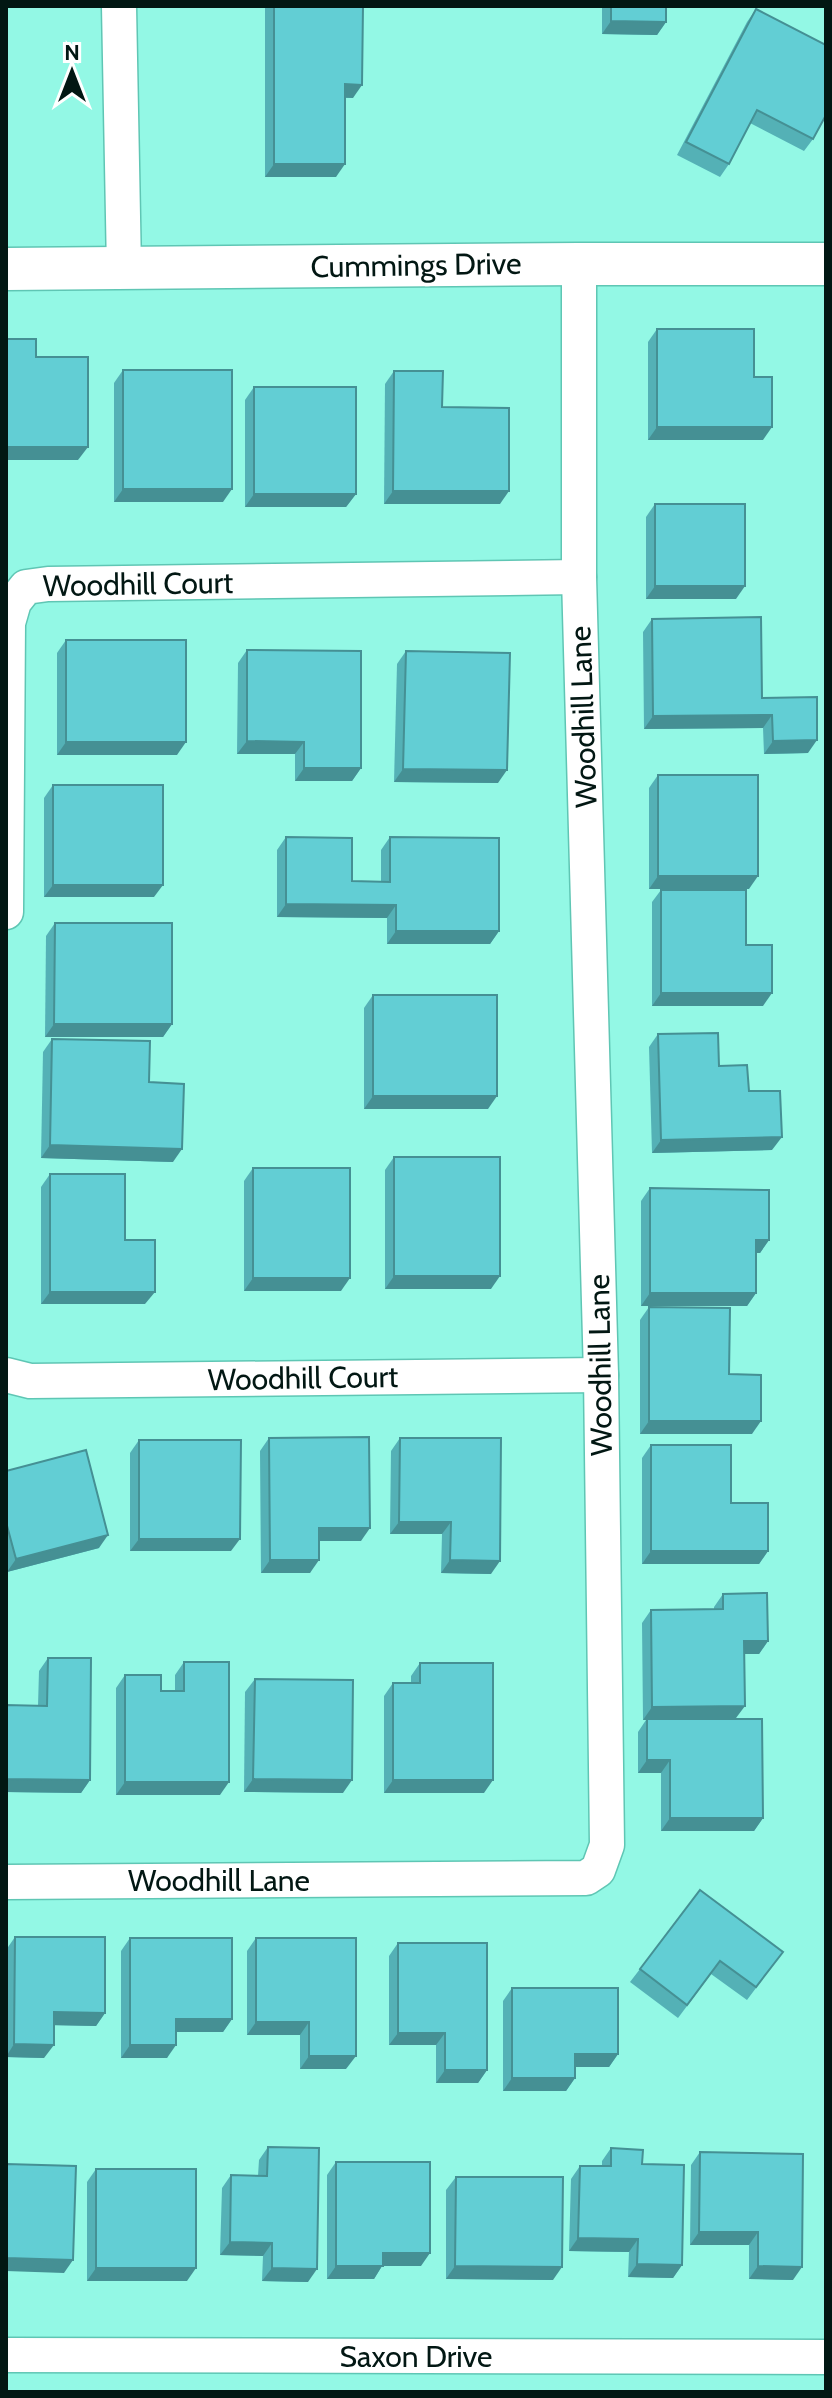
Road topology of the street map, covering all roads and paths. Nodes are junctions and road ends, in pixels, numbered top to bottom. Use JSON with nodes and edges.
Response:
{"nodes":[{"id":1,"x":119,"y":6,"type":"edge"},
{"id":2,"x":579,"y":264,"type":"junction"},
{"id":3,"x":826,"y":264,"type":"edge"},
{"id":4,"x":6,"y":269,"type":"edge"},
{"id":5,"x":124,"y":269,"type":"junction"},
{"id":6,"x":579,"y":577,"type":"junction"},
{"id":7,"x":6,"y":912,"type":"edge"},
{"id":8,"x":6,"y":1375,"type":"edge"},
{"id":9,"x":601,"y":1375,"type":"junction"},
{"id":10,"x":6,"y":1882,"type":"edge"},
{"id":11,"x":6,"y":2355,"type":"edge"},
{"id":12,"x":826,"y":2357,"type":"edge"}],
"edges":[{"from":1,"to":5,"type":"street"},
{"from":2,"to":3,"type":"street","name":"Cummings Drive"},
{"from":2,"to":5,"type":"street","name":"Cummings Drive"},
{"from":2,"to":6,"type":"street","name":"Woodhill Lane"},
{"from":4,"to":5,"type":"street","name":"Cummings Drive"},
{"from":6,"to":7,"type":"street","name":"Woodhill Court"},
{"from":6,"to":9,"type":"street","name":"Woodhill Lane"},
{"from":8,"to":9,"type":"street","name":"Woodhill Court"},
{"from":9,"to":10,"type":"street","name":"Woodhill Lane"},
{"from":11,"to":12,"type":"street","name":"Saxon Drive"}]}
